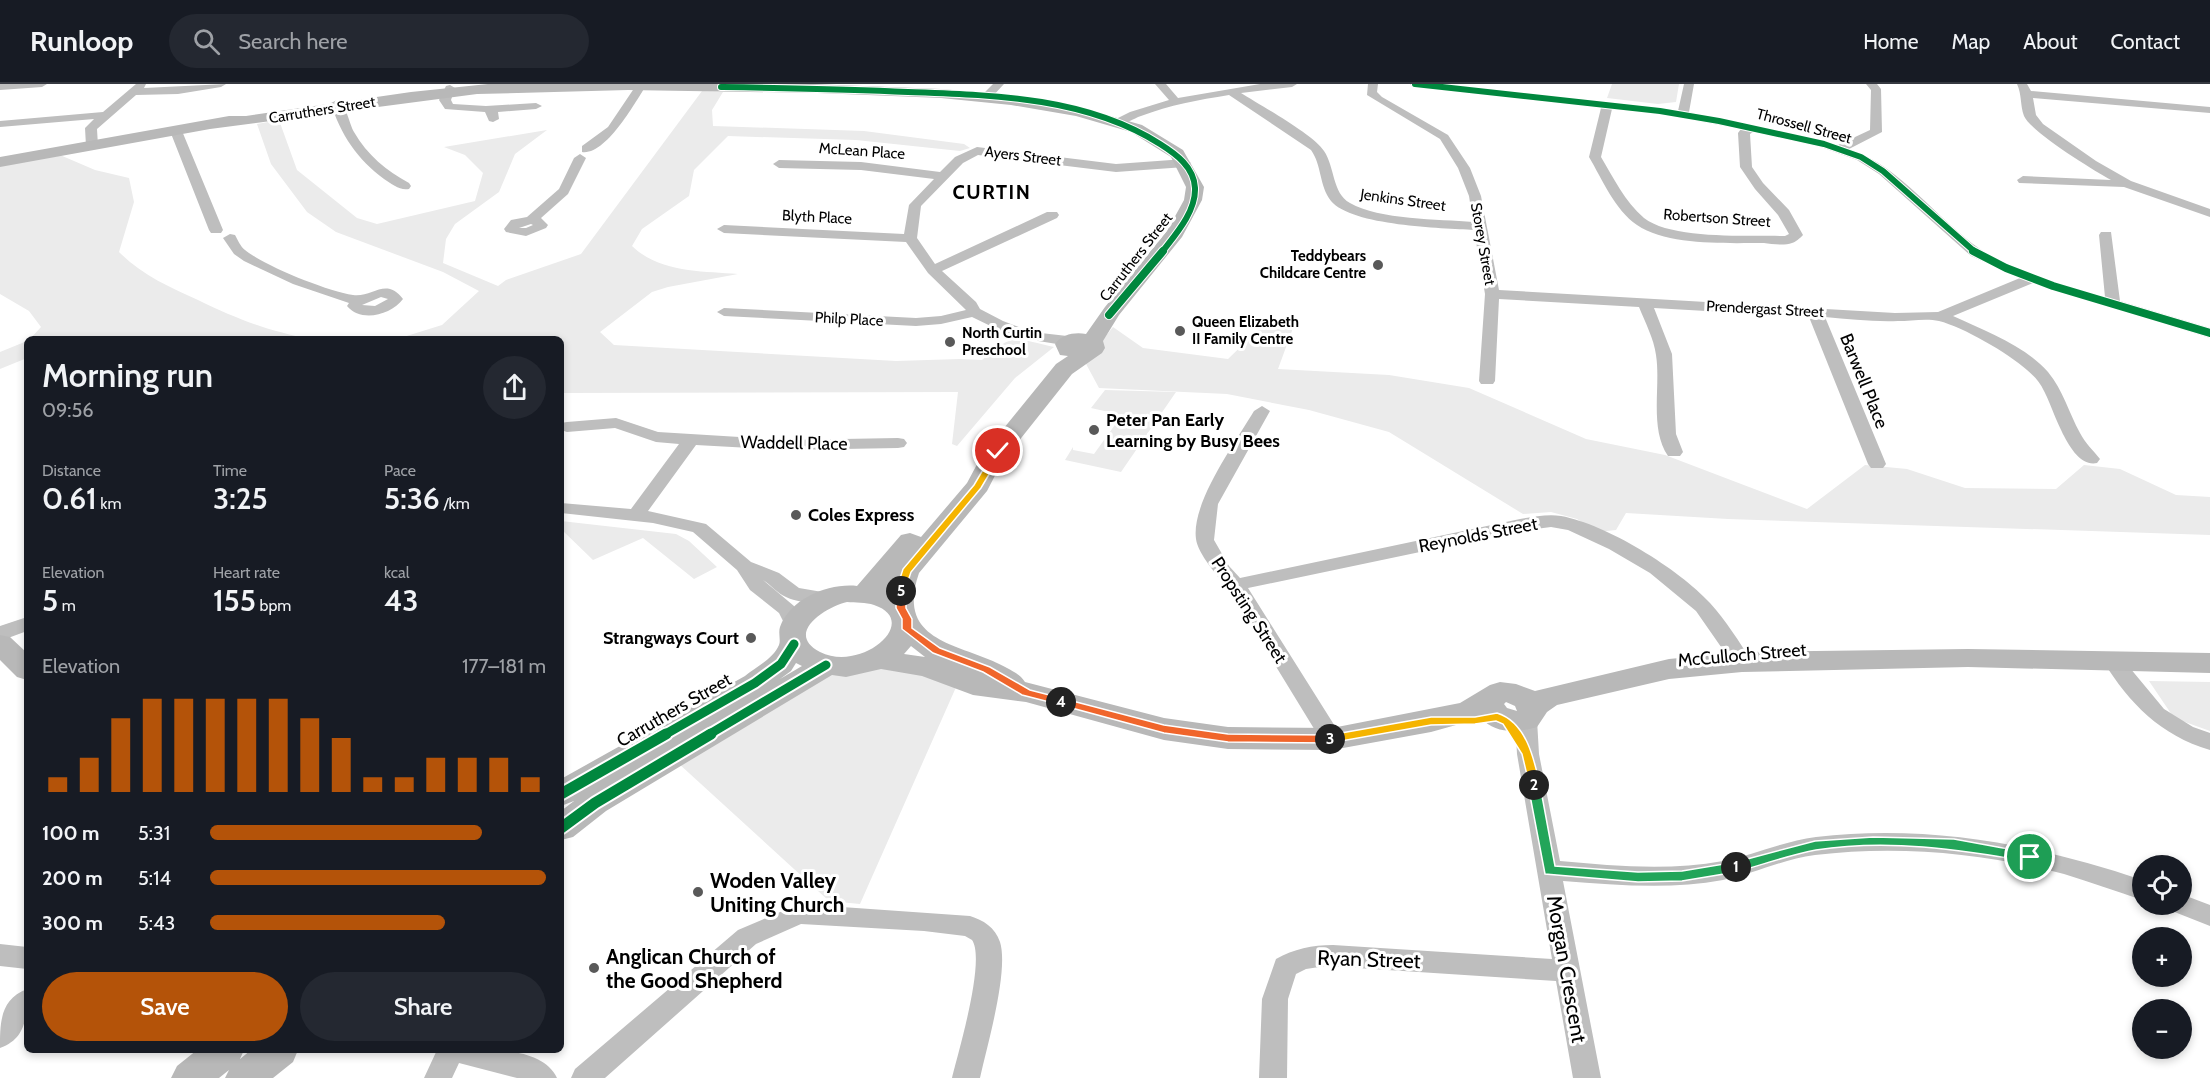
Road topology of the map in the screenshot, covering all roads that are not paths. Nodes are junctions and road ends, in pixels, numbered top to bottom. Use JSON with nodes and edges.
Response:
{"nodes":[{"id":1,"x":42,"y":84,"type":"edge"},
{"id":2,"x":142,"y":84,"type":"edge"},
{"id":3,"x":221,"y":84,"type":"edge"},
{"id":4,"x":494,"y":84,"type":"edge"},
{"id":5,"x":641,"y":84,"type":"edge"},
{"id":6,"x":736,"y":84,"type":"edge"},
{"id":7,"x":999,"y":84,"type":"edge"},
{"id":8,"x":1160,"y":84,"type":"edge"},
{"id":9,"x":1292,"y":84,"type":"edge"},
{"id":10,"x":1373,"y":84,"type":"edge"},
{"id":11,"x":1415,"y":84,"type":"edge"},
{"id":12,"x":1689,"y":84,"type":"edge"},
{"id":13,"x":1871,"y":84,"type":"edge"},
{"id":14,"x":523,"y":85,"type":"edge"},
{"id":15,"x":1460,"y":86,"type":"edge"},
{"id":16,"x":0,"y":87,"type":"edge"},
{"id":17,"x":2024,"y":89,"type":"edge"},
{"id":18,"x":449,"y":90,"type":"junction"},
{"id":19,"x":935,"y":92,"type":"junction"},
{"id":20,"x":1232,"y":92,"type":"junction"},
{"id":21,"x":131,"y":93,"type":"junction"},
{"id":22,"x":987,"y":96,"type":"junction"},
{"id":23,"x":1177,"y":103,"type":"junction"},
{"id":24,"x":338,"y":105,"type":"junction"},
{"id":25,"x":1607,"y":105,"type":"junction"},
{"id":26,"x":536,"y":106,"type":"dead end"},
{"id":27,"x":2210,"y":110,"type":"edge"},
{"id":28,"x":1683,"y":114,"type":"junction"},
{"id":29,"x":103,"y":115,"type":"junction"},
{"id":30,"x":1111,"y":120,"type":"junction"},
{"id":31,"x":0,"y":124,"type":"edge"},
{"id":32,"x":1752,"y":128,"type":"junction"},
{"id":33,"x":176,"y":131,"type":"junction"},
{"id":34,"x":92,"y":146,"type":"junction"},
{"id":35,"x":1839,"y":149,"type":"junction"},
{"id":36,"x":0,"y":162,"type":"edge"},
{"id":37,"x":1185,"y":163,"type":"junction"},
{"id":38,"x":779,"y":164,"type":"dead end"},
{"id":39,"x":942,"y":176,"type":"junction"},
{"id":40,"x":2023,"y":180,"type":"dead end"},
{"id":41,"x":2127,"y":184,"type":"junction"},
{"id":42,"x":405,"y":186,"type":"dead end"},
{"id":43,"x":2210,"y":213,"type":"edge"},
{"id":44,"x":1052,"y":215,"type":"dead end"},
{"id":45,"x":531,"y":220,"type":"dead end"},
{"id":46,"x":1480,"y":226,"type":"junction"},
{"id":47,"x":724,"y":229,"type":"dead end"},
{"id":48,"x":2106,"y":236,"type":"dead end"},
{"id":49,"x":910,"y":238,"type":"junction"},
{"id":50,"x":933,"y":270,"type":"junction"},
{"id":51,"x":2031,"y":279,"type":"junction"},
{"id":52,"x":1492,"y":294,"type":"junction"},
{"id":53,"x":358,"y":300,"type":"dead end"},
{"id":54,"x":1645,"y":303,"type":"junction"},
{"id":55,"x":2113,"y":304,"type":"junction"},
{"id":56,"x":724,"y":312,"type":"dead end"},
{"id":57,"x":974,"y":312,"type":"junction"},
{"id":58,"x":1815,"y":312,"type":"junction"},
{"id":59,"x":1940,"y":316,"type":"junction"},
{"id":60,"x":2210,"y":333,"type":"edge"},
{"id":61,"x":1072,"y":347,"type":"junction"},
{"id":62,"x":1487,"y":381,"type":"dead end"},
{"id":63,"x":1263,"y":411,"type":"dead end"},
{"id":64,"x":567,"y":427,"type":"dead end"},
{"id":65,"x":690,"y":441,"type":"junction"},
{"id":66,"x":898,"y":443,"type":"dead end"},
{"id":67,"x":1674,"y":452,"type":"dead end"},
{"id":68,"x":2091,"y":459,"type":"dead end"},
{"id":69,"x":991,"y":460,"type":"junction"},
{"id":70,"x":1877,"y":464,"type":"dead end"},
{"id":71,"x":564,"y":508,"type":"edge"},
{"id":72,"x":636,"y":515,"type":"junction"},
{"id":73,"x":744,"y":566,"type":"junction"},
{"id":74,"x":1236,"y":585,"type":"junction"},
{"id":75,"x":866,"y":593,"type":"junction"},
{"id":76,"x":827,"y":598,"type":"junction"},
{"id":77,"x":904,"y":619,"type":"junction"},
{"id":78,"x":24,"y":624,"type":"edge"},
{"id":79,"x":0,"y":634,"type":"edge"},
{"id":80,"x":24,"y":634,"type":"edge"},
{"id":81,"x":794,"y":634,"type":"junction"},
{"id":82,"x":0,"y":644,"type":"edge"},
{"id":83,"x":1739,"y":657,"type":"junction"},
{"id":84,"x":878,"y":659,"type":"junction"},
{"id":85,"x":2113,"y":660,"type":"junction"},
{"id":86,"x":2210,"y":663,"type":"edge"},
{"id":87,"x":826,"y":665,"type":"junction"},
{"id":88,"x":24,"y":667,"type":"edge"},
{"id":89,"x":1026,"y":692,"type":"junction"},
{"id":90,"x":1511,"y":710,"type":"junction"},
{"id":91,"x":1332,"y":739,"type":"junction"},
{"id":92,"x":2210,"y":742,"type":"edge"},
{"id":93,"x":564,"y":792,"type":"edge"},
{"id":94,"x":595,"y":802,"type":"junction"},
{"id":95,"x":564,"y":817,"type":"edge"},
{"id":96,"x":564,"y":826,"type":"edge"},
{"id":97,"x":1549,"y":870,"type":"junction"},
{"id":98,"x":2132,"y":887,"type":"edge"},
{"id":99,"x":2192,"y":909,"type":"edge"},
{"id":100,"x":2210,"y":916,"type":"edge"},
{"id":101,"x":0,"y":955,"type":"edge"},
{"id":102,"x":24,"y":958,"type":"edge"},
{"id":103,"x":1568,"y":970,"type":"junction"},
{"id":104,"x":24,"y":1003,"type":"edge"},
{"id":105,"x":0,"y":1036,"type":"edge"},
{"id":106,"x":221,"y":1053,"type":"edge"},
{"id":107,"x":275,"y":1053,"type":"edge"},
{"id":108,"x":450,"y":1053,"type":"edge"},
{"id":109,"x":465,"y":1053,"type":"edge"},
{"id":110,"x":191,"y":1078,"type":"edge"},
{"id":111,"x":245,"y":1078,"type":"edge"},
{"id":112,"x":438,"y":1078,"type":"edge"},
{"id":113,"x":543,"y":1078,"type":"edge"},
{"id":114,"x":585,"y":1078,"type":"edge"},
{"id":115,"x":966,"y":1078,"type":"edge"},
{"id":116,"x":1273,"y":1078,"type":"edge"},
{"id":117,"x":1587,"y":1078,"type":"edge"}],
"edges":[{"from":1,"to":16,"type":"street"},
{"from":2,"to":21,"type":"street"},
{"from":3,"to":21,"type":"street"},
{"from":4,"to":18,"type":"main road","name":"Carruthers Street"},
{"from":5,"to":14,"type":"main road","name":"Carruthers Street"},
{"from":5,"to":19,"type":"main road","name":"Carruthers Street"},
{"from":5,"to":45,"type":"street"},
{"from":6,"to":19,"type":"main road","name":"Carruthers Street"},
{"from":7,"to":22,"type":"street"},
{"from":8,"to":23,"type":"street"},
{"from":9,"to":20,"type":"street"},
{"from":10,"to":46,"type":"street","name":"Storey Street"},
{"from":11,"to":15,"type":"street","name":"Throssell Street"},
{"from":12,"to":28,"type":"street"},
{"from":13,"to":35,"type":"street"},
{"from":14,"to":18,"type":"main road","name":"Carruthers Street"},
{"from":15,"to":25,"type":"street","name":"Throssell Street"},
{"from":17,"to":27,"type":"street"},
{"from":17,"to":41,"type":"street"},
{"from":18,"to":24,"type":"main road","name":"Carruthers Street"},
{"from":18,"to":26,"type":"street"},
{"from":19,"to":22,"type":"main road","name":"Carruthers Street"},
{"from":20,"to":23,"type":"street"},
{"from":20,"to":46,"type":"street","name":"Jenkins Street"},
{"from":21,"to":29,"type":"street"},
{"from":22,"to":30,"type":"main road","name":"Carruthers Street"},
{"from":23,"to":30,"type":"street"},
{"from":24,"to":33,"type":"main road","name":"Carruthers Street"},
{"from":24,"to":42,"type":"street"},
{"from":25,"to":28,"type":"street","name":"Throssell Street"},
{"from":25,"to":32,"type":"street","name":"Robertson Street"},
{"from":28,"to":32,"type":"street","name":"Throssell Street"},
{"from":29,"to":31,"type":"street"},
{"from":29,"to":34,"type":"street"},
{"from":30,"to":37,"type":"main road","name":"Carruthers Street"},
{"from":32,"to":35,"type":"street","name":"Throssell Street"},
{"from":33,"to":34,"type":"main road","name":"Carruthers Street"},
{"from":33,"to":53,"type":"street"},
{"from":34,"to":36,"type":"main road","name":"Carruthers Street"},
{"from":35,"to":51,"type":"street","name":"Throssell Street"},
{"from":37,"to":39,"type":"street","name":"Ayers Street"},
{"from":37,"to":61,"type":"main road","name":"Carruthers Street"},
{"from":38,"to":39,"type":"street","name":"McLean Place"},
{"from":39,"to":49,"type":"street","name":"Ayers Street"},
{"from":40,"to":41,"type":"street"},
{"from":41,"to":43,"type":"street"},
{"from":44,"to":50,"type":"street"},
{"from":46,"to":52,"type":"street","name":"Storey Street"},
{"from":47,"to":49,"type":"street","name":"Blyth Place"},
{"from":48,"to":55,"type":"street"},
{"from":49,"to":50,"type":"street"},
{"from":50,"to":57,"type":"street"},
{"from":51,"to":55,"type":"street","name":"Throssell Street"},
{"from":51,"to":59,"type":"street","name":"Prendergast Street"},
{"from":52,"to":54,"type":"street","name":"Prendergast Street"},
{"from":52,"to":62,"type":"street","name":"Storey Street"},
{"from":54,"to":58,"type":"street","name":"Prendergast Street"},
{"from":54,"to":67,"type":"street"},
{"from":55,"to":60,"type":"street","name":"Throssell Street"},
{"from":56,"to":57,"type":"street","name":"Philp Place"},
{"from":57,"to":61,"type":"street"},
{"from":58,"to":59,"type":"street","name":"Prendergast Street"},
{"from":58,"to":70,"type":"street","name":"Barwell Place"},
{"from":59,"to":68,"type":"street"},
{"from":61,"to":69,"type":"main road","name":"Carruthers Street"},
{"from":63,"to":74,"type":"street","name":"Propsting Street"},
{"from":64,"to":65,"type":"street","name":"Waddell Place"},
{"from":65,"to":66,"type":"street","name":"Waddell Place"},
{"from":65,"to":72,"type":"street"},
{"from":69,"to":75,"type":"main road","name":"Carruthers Street"},
{"from":69,"to":77,"type":"main road","name":"Carruthers Street"},
{"from":71,"to":72,"type":"street"},
{"from":72,"to":73,"type":"street"},
{"from":73,"to":76,"type":"street"},
{"from":73,"to":81,"type":"street"},
{"from":74,"to":83,"type":"street","name":"Reynolds Street"},
{"from":74,"to":91,"type":"street","name":"Propsting Street"},
{"from":75,"to":76,"type":"main road"},
{"from":75,"to":77,"type":"main road"},
{"from":76,"to":81,"type":"main road"},
{"from":77,"to":84,"type":"main road"},
{"from":77,"to":89,"type":"main road","name":"McCulloch Street"},
{"from":78,"to":79,"type":"street"},
{"from":80,"to":82,"type":"street"},
{"from":81,"to":87,"type":"main road"},
{"from":81,"to":93,"type":"main road","name":"Carruthers Street"},
{"from":82,"to":88,"type":"main road"},
{"from":83,"to":85,"type":"main road","name":"McCulloch Street"},
{"from":83,"to":90,"type":"main road","name":"McCulloch Street"},
{"from":84,"to":87,"type":"main road"},
{"from":84,"to":89,"type":"main road","name":"McCulloch Street"},
{"from":85,"to":86,"type":"main road","name":"McCulloch Street"},
{"from":85,"to":92,"type":"street"},
{"from":87,"to":94,"type":"main road"},
{"from":89,"to":91,"type":"main road","name":"McCulloch Street"},
{"from":90,"to":91,"type":"main road","name":"McCulloch Street"},
{"from":90,"to":97,"type":"street","name":"Morgan Crescent"},
{"from":94,"to":95,"type":"main road"},
{"from":94,"to":96,"type":"main road"},
{"from":97,"to":98,"type":"street"},
{"from":97,"to":103,"type":"street","name":"Morgan Crescent"},
{"from":99,"to":100,"type":"street"},
{"from":101,"to":102,"type":"street"},
{"from":103,"to":116,"type":"street","name":"Ryan Street"},
{"from":103,"to":117,"type":"street","name":"Morgan Crescent"},
{"from":104,"to":105,"type":"street"},
{"from":106,"to":110,"type":"main road"},
{"from":107,"to":111,"type":"main road"},
{"from":108,"to":112,"type":"street"},
{"from":109,"to":113,"type":"street"},
{"from":114,"to":115,"type":"street"}]}
